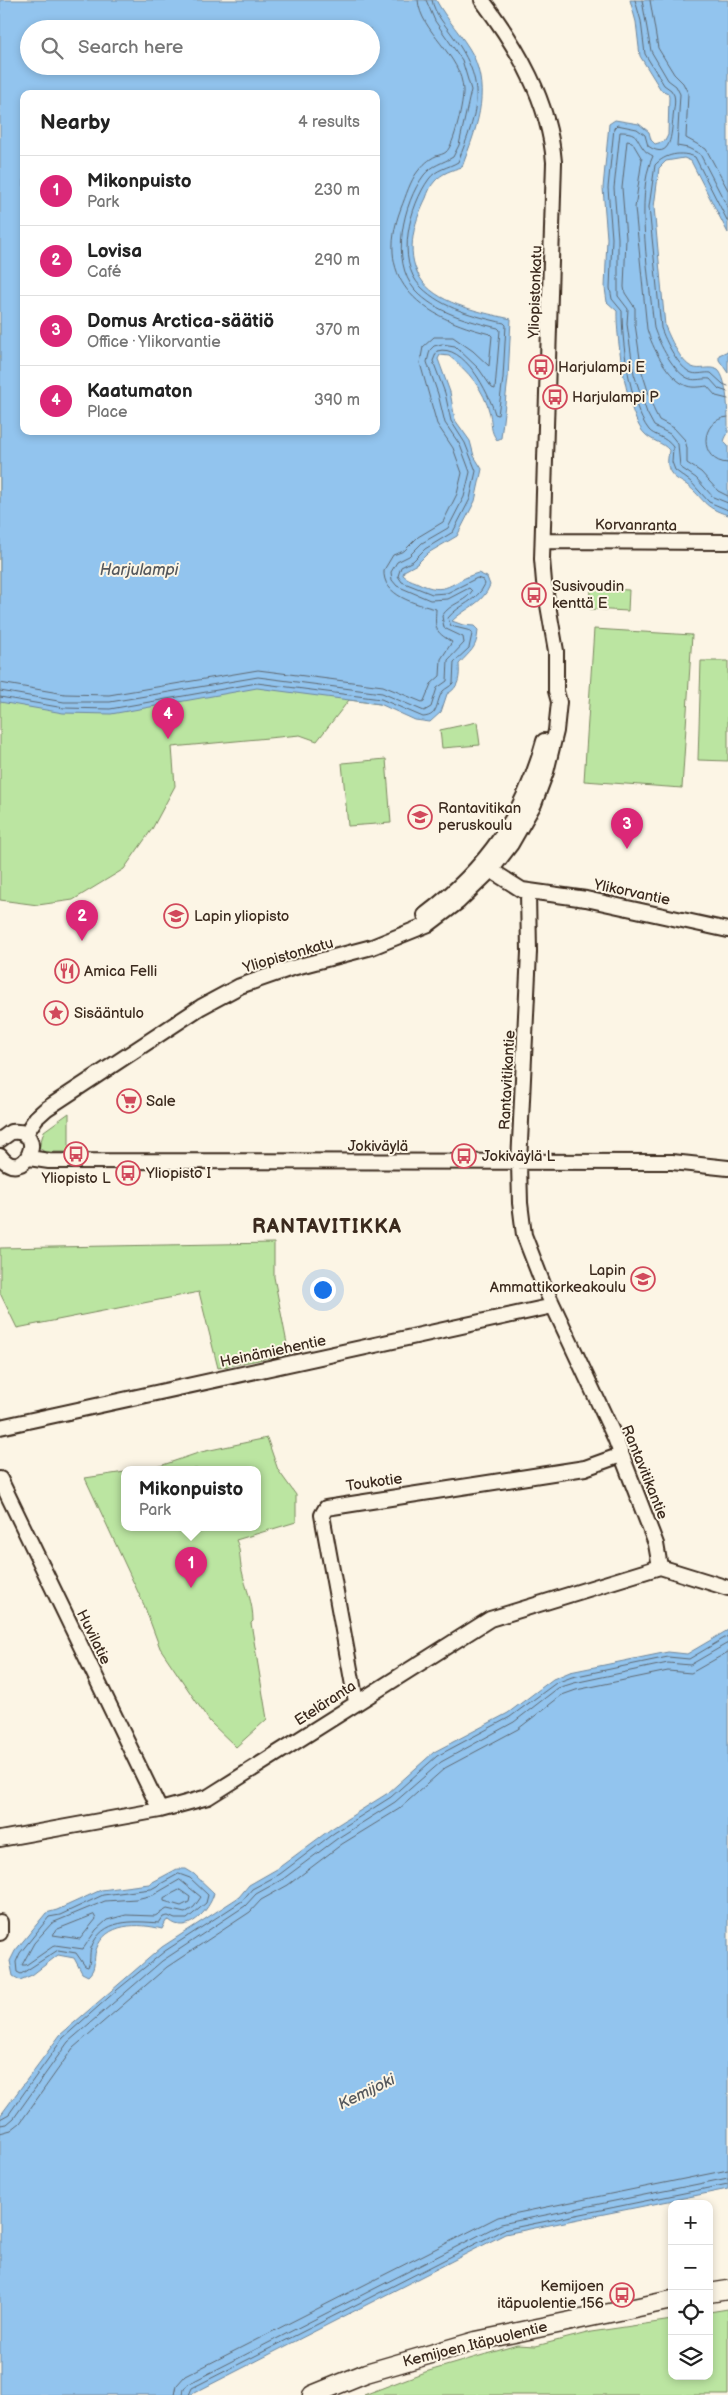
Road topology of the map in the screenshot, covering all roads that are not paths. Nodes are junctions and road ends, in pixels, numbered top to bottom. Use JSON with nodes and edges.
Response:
{"nodes":[{"id":1,"x":482,"y":0,"type":"edge"},
{"id":2,"x":544,"y":541,"type":"junction"},
{"id":3,"x":728,"y":542,"type":"edge"},
{"id":4,"x":488,"y":865,"type":"junction"},
{"id":5,"x":528,"y":892,"type":"junction"},
{"id":6,"x":728,"y":930,"type":"edge"},
{"id":7,"x":2,"y":1133,"type":"edge"},
{"id":8,"x":25,"y":1135,"type":"junction"},
{"id":9,"x":0,"y":1156,"type":"edge"},
{"id":10,"x":28,"y":1158,"type":"junction"},
{"id":11,"x":519,"y":1163,"type":"junction"},
{"id":12,"x":728,"y":1168,"type":"edge"},
{"id":13,"x":553,"y":1306,"type":"junction"},
{"id":14,"x":0,"y":1427,"type":"edge"},
{"id":15,"x":621,"y":1455,"type":"junction"},
{"id":16,"x":0,"y":1479,"type":"edge"},
{"id":17,"x":660,"y":1567,"type":"junction"},
{"id":18,"x":728,"y":1588,"type":"edge"},
{"id":19,"x":356,"y":1702,"type":"junction"},
{"id":20,"x":160,"y":1810,"type":"junction"},
{"id":21,"x":0,"y":1839,"type":"edge"},
{"id":22,"x":0,"y":1922,"type":"edge"},
{"id":23,"x":0,"y":1933,"type":"edge"},
{"id":24,"x":728,"y":2290,"type":"edge"},
{"id":25,"x":713,"y":2292,"type":"edge"},
{"id":26,"x":668,"y":2301,"type":"edge"},
{"id":27,"x":312,"y":2395,"type":"edge"}],
"edges":[{"from":1,"to":2,"type":"street","name":"Yliopistonkatu"},
{"from":2,"to":3,"type":"street","name":"Korvanranta"},
{"from":2,"to":4,"type":"street","name":"Yliopistonkatu"},
{"from":4,"to":5,"type":"street"},
{"from":4,"to":8,"type":"street","name":"Yliopistonkatu"},
{"from":5,"to":6,"type":"street","name":"Ylikorvantie"},
{"from":5,"to":11,"type":"street","name":"Rantavitikantie"},
{"from":7,"to":8,"type":"street"},
{"from":8,"to":10,"type":"street"},
{"from":9,"to":10,"type":"street","name":"Jokiväylä"},
{"from":10,"to":11,"type":"street","name":"Jokiväylä"},
{"from":11,"to":12,"type":"street","name":"Jokiväylä"},
{"from":11,"to":13,"type":"street","name":"Rantavitikantie"},
{"from":13,"to":14,"type":"street","name":"Heinämiehentie"},
{"from":13,"to":15,"type":"street","name":"Rantavitikantie"},
{"from":15,"to":17,"type":"street","name":"Rantavitikantie"},
{"from":15,"to":19,"type":"street","name":"Toukotie"},
{"from":16,"to":20,"type":"street","name":"Huvilatie"},
{"from":17,"to":18,"type":"street"},
{"from":17,"to":19,"type":"street","name":"Eteläranta"},
{"from":19,"to":20,"type":"street","name":"Eteläranta"},
{"from":20,"to":21,"type":"street","name":"Eteläranta"},
{"from":22,"to":23,"type":"street"},
{"from":24,"to":25,"type":"main road"},
{"from":26,"to":27,"type":"main road","name":"Kemijoen Itäpuolentie"}]}
